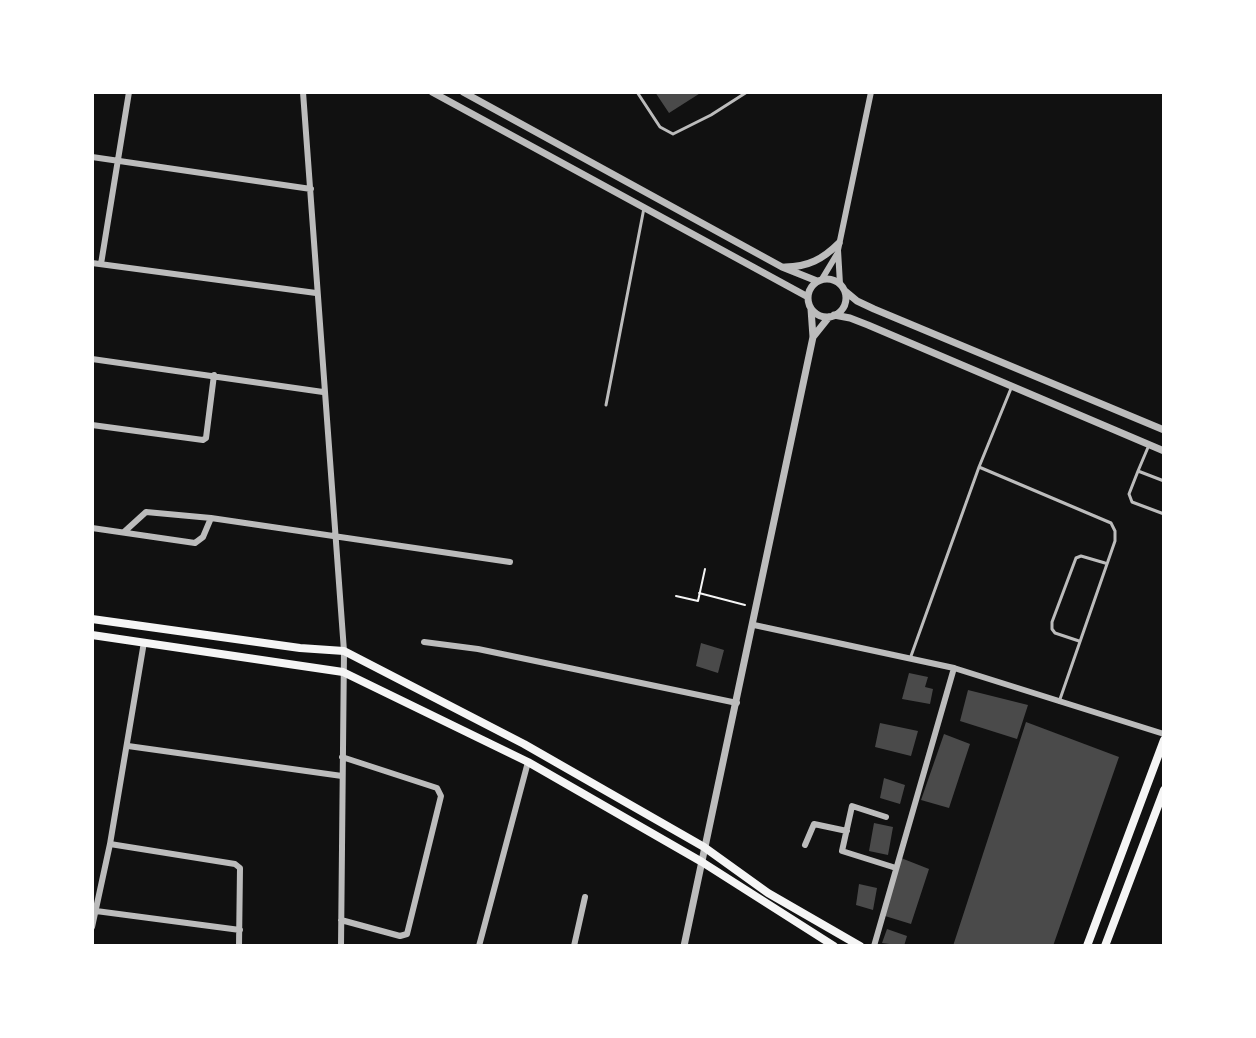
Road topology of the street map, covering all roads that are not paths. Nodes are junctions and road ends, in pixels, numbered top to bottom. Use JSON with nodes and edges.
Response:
{"nodes":[{"id":1,"x":129,"y":92,"type":"edge"},
{"id":2,"x":303,"y":92,"type":"edge"},
{"id":3,"x":432,"y":92,"type":"edge"},
{"id":4,"x":463,"y":92,"type":"edge"},
{"id":5,"x":637,"y":92,"type":"edge"},
{"id":6,"x":747,"y":92,"type":"edge"},
{"id":7,"x":871,"y":92,"type":"edge"},
{"id":8,"x":92,"y":157,"type":"edge"},
{"id":9,"x":119,"y":160,"type":"junction"},
{"id":10,"x":311,"y":189,"type":"junction"},
{"id":11,"x":644,"y":207,"type":"junction"},
{"id":12,"x":839,"y":247,"type":"junction"},
{"id":13,"x":92,"y":263,"type":"edge"},
{"id":14,"x":101,"y":264,"type":"junction"},
{"id":15,"x":782,"y":267,"type":"junction"},
{"id":16,"x":820,"y":280,"type":"junction"},
{"id":17,"x":842,"y":288,"type":"junction"},
{"id":18,"x":316,"y":293,"type":"junction"},
{"id":19,"x":808,"y":297,"type":"junction"},
{"id":20,"x":811,"y":309,"type":"junction"},
{"id":21,"x":832,"y":316,"type":"junction"},
{"id":22,"x":813,"y":337,"type":"junction"},
{"id":23,"x":92,"y":359,"type":"edge"},
{"id":24,"x":214,"y":375,"type":"junction"},
{"id":25,"x":1012,"y":386,"type":"junction"},
{"id":26,"x":323,"y":392,"type":"junction"},
{"id":27,"x":606,"y":405,"type":"dead end"},
{"id":28,"x":92,"y":425,"type":"edge"},
{"id":29,"x":1164,"y":430,"type":"edge"},
{"id":30,"x":1149,"y":445,"type":"junction"},
{"id":31,"x":1164,"y":451,"type":"edge"},
{"id":32,"x":979,"y":467,"type":"junction"},
{"id":33,"x":1138,"y":471,"type":"junction"},
{"id":34,"x":1164,"y":481,"type":"edge"},
{"id":35,"x":1164,"y":514,"type":"edge"},
{"id":36,"x":211,"y":518,"type":"junction"},
{"id":37,"x":92,"y":528,"type":"edge"},
{"id":38,"x":124,"y":532,"type":"junction"},
{"id":39,"x":336,"y":536,"type":"junction"},
{"id":40,"x":510,"y":562,"type":"dead end"},
{"id":41,"x":1107,"y":563,"type":"junction"},
{"id":42,"x":92,"y":619,"type":"edge"},
{"id":43,"x":754,"y":625,"type":"junction"},
{"id":44,"x":92,"y":635,"type":"edge"},
{"id":45,"x":1079,"y":641,"type":"junction"},
{"id":46,"x":144,"y":642,"type":"junction"},
{"id":47,"x":424,"y":642,"type":"dead end"},
{"id":48,"x":344,"y":651,"type":"junction"},
{"id":49,"x":910,"y":658,"type":"junction"},
{"id":50,"x":954,"y":668,"type":"junction"},
{"id":51,"x":343,"y":672,"type":"junction"},
{"id":52,"x":1059,"y":702,"type":"junction"},
{"id":53,"x":737,"y":703,"type":"junction"},
{"id":54,"x":1164,"y":734,"type":"edge"},
{"id":55,"x":1164,"y":740,"type":"edge"},
{"id":56,"x":128,"y":746,"type":"junction"},
{"id":57,"x":342,"y":757,"type":"junction"},
{"id":58,"x":528,"y":762,"type":"junction"},
{"id":59,"x":342,"y":776,"type":"junction"},
{"id":60,"x":1164,"y":790,"type":"edge"},
{"id":61,"x":886,"y":817,"type":"dead end"},
{"id":62,"x":847,"y":831,"type":"junction"},
{"id":63,"x":110,"y":844,"type":"junction"},
{"id":64,"x":805,"y":845,"type":"dead end"},
{"id":65,"x":704,"y":847,"type":"junction"},
{"id":66,"x":702,"y":862,"type":"junction"},
{"id":67,"x":896,"y":868,"type":"junction"},
{"id":68,"x":585,"y":897,"type":"dead end"},
{"id":69,"x":96,"y":911,"type":"junction"},
{"id":70,"x":341,"y":920,"type":"junction"},
{"id":71,"x":92,"y":927,"type":"edge"},
{"id":72,"x":240,"y":930,"type":"junction"},
{"id":73,"x":239,"y":946,"type":"edge"},
{"id":74,"x":341,"y":946,"type":"edge"},
{"id":75,"x":479,"y":946,"type":"edge"},
{"id":76,"x":574,"y":946,"type":"edge"},
{"id":77,"x":684,"y":946,"type":"edge"},
{"id":78,"x":834,"y":946,"type":"edge"},
{"id":79,"x":860,"y":946,"type":"edge"},
{"id":80,"x":874,"y":946,"type":"edge"},
{"id":81,"x":1087,"y":946,"type":"edge"},
{"id":82,"x":1105,"y":946,"type":"edge"}],
"edges":[{"from":1,"to":9,"type":"street"},
{"from":2,"to":10,"type":"street"},
{"from":3,"to":11,"type":"street"},
{"from":4,"to":15,"type":"street"},
{"from":5,"to":6,"type":"lane"},
{"from":7,"to":12,"type":"street"},
{"from":8,"to":9,"type":"street"},
{"from":9,"to":10,"type":"street"},
{"from":9,"to":14,"type":"street"},
{"from":10,"to":18,"type":"street"},
{"from":11,"to":19,"type":"street"},
{"from":11,"to":27,"type":"lane"},
{"from":12,"to":15,"type":"street"},
{"from":12,"to":16,"type":"street"},
{"from":12,"to":17,"type":"street"},
{"from":13,"to":14,"type":"street"},
{"from":14,"to":18,"type":"street"},
{"from":15,"to":16,"type":"street"},
{"from":16,"to":17,"type":"street"},
{"from":16,"to":19,"type":"street"},
{"from":17,"to":21,"type":"street"},
{"from":17,"to":29,"type":"street"},
{"from":18,"to":26,"type":"street"},
{"from":19,"to":20,"type":"street"},
{"from":20,"to":21,"type":"street"},
{"from":20,"to":22,"type":"street"},
{"from":21,"to":22,"type":"street"},
{"from":21,"to":25,"type":"street"},
{"from":22,"to":43,"type":"street"},
{"from":23,"to":24,"type":"street"},
{"from":24,"to":26,"type":"street"},
{"from":24,"to":28,"type":"street"},
{"from":25,"to":30,"type":"street"},
{"from":25,"to":32,"type":"lane"},
{"from":26,"to":39,"type":"street"},
{"from":30,"to":31,"type":"street"},
{"from":30,"to":33,"type":"lane"},
{"from":32,"to":41,"type":"lane"},
{"from":32,"to":49,"type":"lane"},
{"from":33,"to":34,"type":"lane"},
{"from":33,"to":35,"type":"lane"},
{"from":36,"to":38,"type":"street"},
{"from":36,"to":38,"type":"street"},
{"from":36,"to":39,"type":"street"},
{"from":37,"to":38,"type":"street"},
{"from":39,"to":40,"type":"street"},
{"from":39,"to":48,"type":"street"},
{"from":41,"to":45,"type":"lane"},
{"from":41,"to":45,"type":"lane"},
{"from":42,"to":48,"type":"main road"},
{"from":43,"to":49,"type":"street"},
{"from":43,"to":53,"type":"street"},
{"from":44,"to":46,"type":"main road"},
{"from":45,"to":52,"type":"lane"},
{"from":46,"to":51,"type":"main road"},
{"from":46,"to":56,"type":"street"},
{"from":47,"to":53,"type":"street"},
{"from":48,"to":51,"type":"street"},
{"from":48,"to":65,"type":"main road"},
{"from":49,"to":50,"type":"street"},
{"from":50,"to":52,"type":"street"},
{"from":50,"to":67,"type":"street"},
{"from":51,"to":57,"type":"street"},
{"from":51,"to":58,"type":"main road"},
{"from":52,"to":54,"type":"street"},
{"from":53,"to":65,"type":"street"},
{"from":55,"to":81,"type":"main road"},
{"from":56,"to":59,"type":"street"},
{"from":56,"to":63,"type":"street"},
{"from":57,"to":59,"type":"street"},
{"from":57,"to":70,"type":"street"},
{"from":58,"to":66,"type":"main road"},
{"from":58,"to":75,"type":"street"},
{"from":59,"to":70,"type":"street"},
{"from":60,"to":82,"type":"main road"},
{"from":61,"to":62,"type":"street"},
{"from":62,"to":64,"type":"street"},
{"from":62,"to":67,"type":"street"},
{"from":63,"to":69,"type":"street"},
{"from":63,"to":72,"type":"street"},
{"from":65,"to":66,"type":"street"},
{"from":65,"to":79,"type":"main road"},
{"from":66,"to":77,"type":"street"},
{"from":66,"to":78,"type":"main road"},
{"from":67,"to":80,"type":"street"},
{"from":68,"to":76,"type":"street"},
{"from":69,"to":71,"type":"street"},
{"from":69,"to":72,"type":"street"},
{"from":70,"to":74,"type":"street"},
{"from":72,"to":73,"type":"street"}]}
